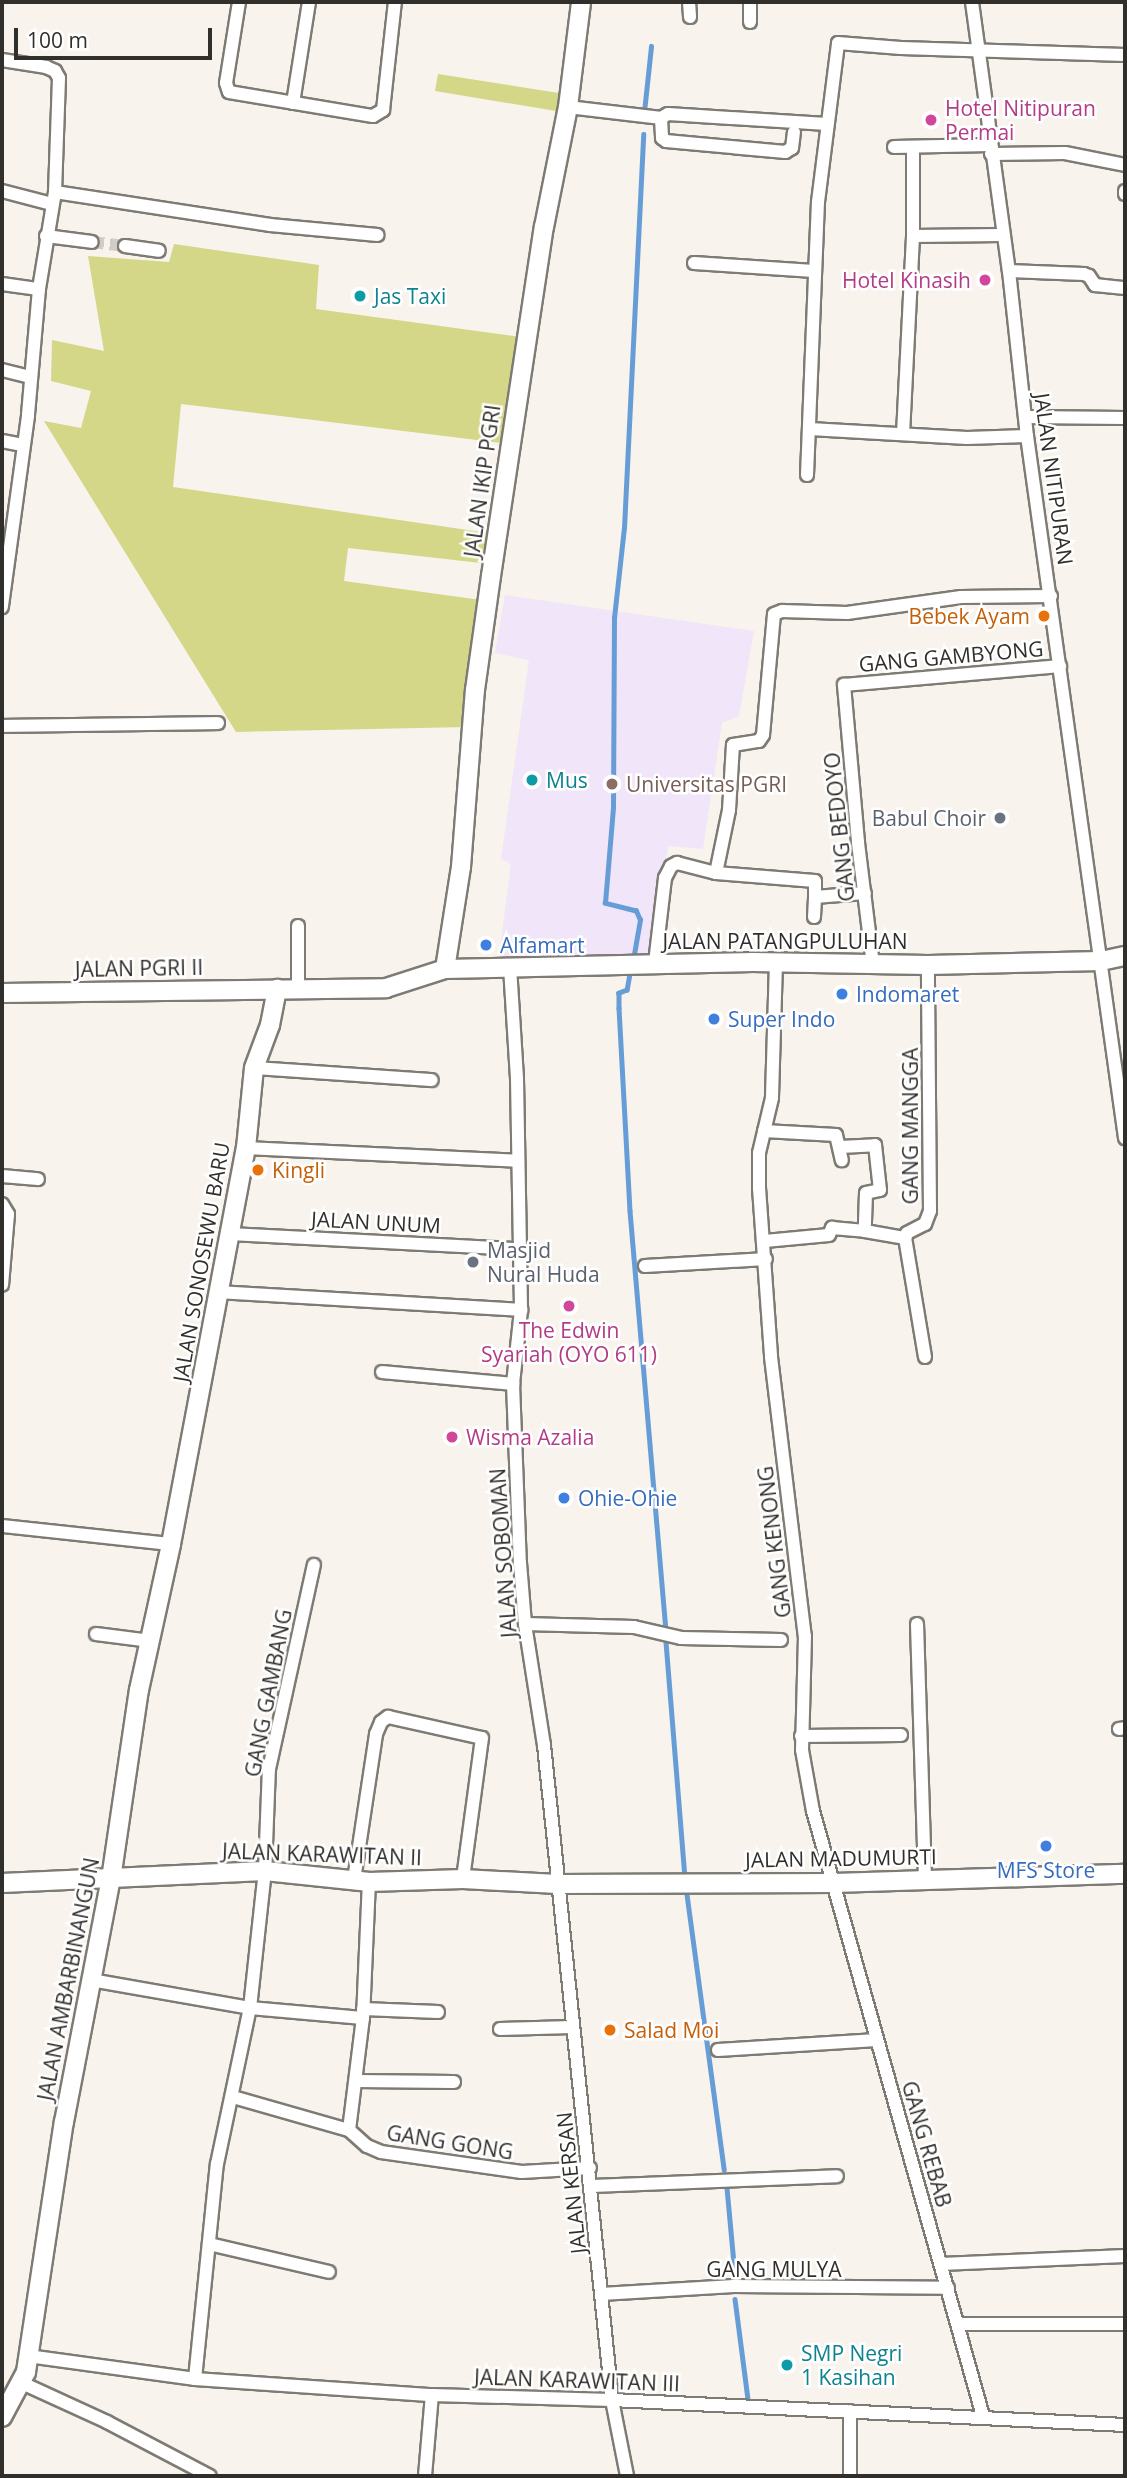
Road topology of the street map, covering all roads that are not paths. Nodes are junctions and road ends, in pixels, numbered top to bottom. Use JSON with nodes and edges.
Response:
{"nodes":[{"id":1,"x":239,"y":2,"type":"edge"},
{"id":2,"x":309,"y":2,"type":"edge"},
{"id":3,"x":395,"y":2,"type":"edge"},
{"id":4,"x":581,"y":2,"type":"edge"},
{"id":5,"x":689,"y":2,"type":"edge"},
{"id":6,"x":750,"y":2,"type":"edge"},
{"id":7,"x":972,"y":2,"type":"edge"},
{"id":8,"x":691,"y":18,"type":"dead end"},
{"id":9,"x":750,"y":22,"type":"dead end"},
{"id":10,"x":980,"y":48,"type":"junction"},
{"id":11,"x":1125,"y":55,"type":"edge"},
{"id":12,"x":2,"y":60,"type":"edge"},
{"id":13,"x":293,"y":103,"type":"junction"},
{"id":14,"x":568,"y":107,"type":"junction"},
{"id":15,"x":662,"y":118,"type":"junction"},
{"id":16,"x":827,"y":124,"type":"junction"},
{"id":17,"x":793,"y":132,"type":"dead end"},
{"id":18,"x":894,"y":146,"type":"dead end"},
{"id":19,"x":913,"y":147,"type":"junction"},
{"id":20,"x":990,"y":150,"type":"junction"},
{"id":21,"x":1125,"y":166,"type":"edge"},
{"id":22,"x":2,"y":191,"type":"edge"},
{"id":23,"x":53,"y":198,"type":"junction"},
{"id":24,"x":378,"y":235,"type":"dead end"},
{"id":25,"x":1002,"y":235,"type":"junction"},
{"id":26,"x":46,"y":236,"type":"junction"},
{"id":27,"x":913,"y":236,"type":"junction"},
{"id":28,"x":92,"y":242,"type":"tunnel mouth"},
{"id":29,"x":125,"y":246,"type":"tunnel mouth"},
{"id":30,"x":159,"y":251,"type":"dead end"},
{"id":31,"x":694,"y":263,"type":"dead end"},
{"id":32,"x":814,"y":271,"type":"junction"},
{"id":33,"x":1009,"y":271,"type":"junction"},
{"id":34,"x":2,"y":284,"type":"edge"},
{"id":35,"x":1125,"y":288,"type":"edge"},
{"id":36,"x":39,"y":289,"type":"junction"},
{"id":37,"x":2,"y":370,"type":"edge"},
{"id":38,"x":30,"y":377,"type":"junction"},
{"id":39,"x":1026,"y":417,"type":"junction"},
{"id":40,"x":1125,"y":418,"type":"edge"},
{"id":41,"x":810,"y":429,"type":"junction"},
{"id":42,"x":903,"y":434,"type":"junction"},
{"id":43,"x":1027,"y":436,"type":"junction"},
{"id":44,"x":2,"y":441,"type":"edge"},
{"id":45,"x":23,"y":445,"type":"junction"},
{"id":46,"x":807,"y":475,"type":"dead end"},
{"id":47,"x":1051,"y":596,"type":"junction"},
{"id":48,"x":2,"y":607,"type":"edge"},
{"id":49,"x":1060,"y":666,"type":"junction"},
{"id":50,"x":844,"y":684,"type":"joint"},
{"id":51,"x":218,"y":723,"type":"dead end"},
{"id":52,"x":2,"y":726,"type":"edge"},
{"id":53,"x":716,"y":873,"type":"junction"},
{"id":54,"x":864,"y":893,"type":"junction"},
{"id":55,"x":815,"y":897,"type":"junction"},
{"id":56,"x":814,"y":917,"type":"dead end"},
{"id":57,"x":298,"y":926,"type":"dead end"},
{"id":58,"x":1125,"y":956,"type":"edge"},
{"id":59,"x":1101,"y":961,"type":"junction"},
{"id":60,"x":776,"y":962,"type":"junction"},
{"id":61,"x":646,"y":963,"type":"junction"},
{"id":62,"x":873,"y":965,"type":"junction"},
{"id":63,"x":928,"y":965,"type":"junction"},
{"id":64,"x":510,"y":967,"type":"junction"},
{"id":65,"x":445,"y":969,"type":"junction"},
{"id":66,"x":298,"y":988,"type":"junction"},
{"id":67,"x":277,"y":989,"type":"junction"},
{"id":68,"x":2,"y":993,"type":"edge"},
{"id":69,"x":254,"y":1068,"type":"junction"},
{"id":70,"x":432,"y":1080,"type":"dead end"},
{"id":71,"x":764,"y":1131,"type":"junction"},
{"id":72,"x":1125,"y":1139,"type":"edge"},
{"id":73,"x":246,"y":1148,"type":"junction"},
{"id":74,"x":517,"y":1161,"type":"junction"},
{"id":75,"x":2,"y":1176,"type":"edge"},
{"id":76,"x":38,"y":1179,"type":"dead end"},
{"id":77,"x":2,"y":1204,"type":"edge"},
{"id":78,"x":865,"y":1231,"type":"junction"},
{"id":79,"x":230,"y":1234,"type":"junction"},
{"id":80,"x":905,"y":1238,"type":"junction"},
{"id":81,"x":765,"y":1241,"type":"junction"},
{"id":82,"x":519,"y":1249,"type":"junction"},
{"id":83,"x":766,"y":1259,"type":"junction"},
{"id":84,"x":645,"y":1266,"type":"dead end"},
{"id":85,"x":2,"y":1285,"type":"edge"},
{"id":86,"x":219,"y":1292,"type":"junction"},
{"id":87,"x":521,"y":1310,"type":"junction"},
{"id":88,"x":925,"y":1357,"type":"dead end"},
{"id":89,"x":383,"y":1372,"type":"dead end"},
{"id":90,"x":513,"y":1384,"type":"junction"},
{"id":91,"x":2,"y":1526,"type":"edge"},
{"id":92,"x":171,"y":1544,"type":"junction"},
{"id":93,"x":314,"y":1565,"type":"dead end"},
{"id":94,"x":525,"y":1624,"type":"junction"},
{"id":95,"x":917,"y":1624,"type":"dead end"},
{"id":96,"x":96,"y":1634,"type":"dead end"},
{"id":97,"x":781,"y":1640,"type":"dead end"},
{"id":98,"x":151,"y":1641,"type":"junction"},
{"id":99,"x":901,"y":1735,"type":"dead end"},
{"id":100,"x":801,"y":1736,"type":"junction"},
{"id":101,"x":265,"y":1871,"type":"junction"},
{"id":102,"x":1125,"y":1874,"type":"edge"},
{"id":103,"x":111,"y":1879,"type":"junction"},
{"id":104,"x":463,"y":1879,"type":"junction"},
{"id":105,"x":925,"y":1880,"type":"junction"},
{"id":106,"x":362,"y":1881,"type":"junction"},
{"id":107,"x":2,"y":1883,"type":"edge"},
{"id":108,"x":834,"y":1883,"type":"junction"},
{"id":109,"x":557,"y":1884,"type":"junction"},
{"id":110,"x":91,"y":1980,"type":"junction"},
{"id":111,"x":250,"y":2008,"type":"junction"},
{"id":112,"x":439,"y":2012,"type":"dead end"},
{"id":113,"x":363,"y":2013,"type":"junction"},
{"id":114,"x":572,"y":2027,"type":"junction"},
{"id":115,"x":499,"y":2029,"type":"dead end"},
{"id":116,"x":877,"y":2040,"type":"junction"},
{"id":117,"x":718,"y":2050,"type":"dead end"},
{"id":118,"x":356,"y":2081,"type":"junction"},
{"id":119,"x":454,"y":2082,"type":"dead end"},
{"id":120,"x":233,"y":2097,"type":"junction"},
{"id":121,"x":349,"y":2130,"type":"junction"},
{"id":122,"x":590,"y":2168,"type":"junction"},
{"id":123,"x":837,"y":2176,"type":"dead end"},
{"id":124,"x":592,"y":2186,"type":"junction"},
{"id":125,"x":209,"y":2244,"type":"junction"},
{"id":126,"x":1125,"y":2256,"type":"edge"},
{"id":127,"x":941,"y":2264,"type":"junction"},
{"id":128,"x":329,"y":2272,"type":"dead end"},
{"id":129,"x":948,"y":2288,"type":"junction"},
{"id":130,"x":601,"y":2294,"type":"junction"},
{"id":131,"x":1124,"y":2323,"type":"edge"},
{"id":132,"x":958,"y":2324,"type":"junction"},
{"id":133,"x":28,"y":2356,"type":"junction"},
{"id":134,"x":195,"y":2379,"type":"junction"},
{"id":135,"x":22,"y":2383,"type":"junction"},
{"id":136,"x":432,"y":2395,"type":"junction"},
{"id":137,"x":612,"y":2400,"type":"junction"},
{"id":138,"x":854,"y":2412,"type":"junction"},
{"id":139,"x":983,"y":2416,"type":"junction"},
{"id":140,"x":2,"y":2417,"type":"edge"},
{"id":141,"x":1125,"y":2425,"type":"edge"},
{"id":142,"x":210,"y":2476,"type":"edge"},
{"id":143,"x":425,"y":2476,"type":"edge"},
{"id":144,"x":627,"y":2476,"type":"edge"},
{"id":145,"x":850,"y":2476,"type":"edge"},
{"id":146,"x":857,"y":2476,"type":"edge"}],
"edges":[{"from":1,"to":13,"type":"street"},
{"from":2,"to":13,"type":"street"},
{"from":3,"to":13,"type":"street"},
{"from":4,"to":14,"type":"main road","name":"JALAN IKIP PGRI"},
{"from":5,"to":8,"type":"street"},
{"from":6,"to":9,"type":"street"},
{"from":7,"to":10,"type":"street","name":"JALAN NITIPURAN"},
{"from":10,"to":11,"type":"street"},
{"from":10,"to":16,"type":"street"},
{"from":10,"to":20,"type":"street","name":"JALAN NITIPURAN"},
{"from":12,"to":23,"type":"street"},
{"from":14,"to":15,"type":"street"},
{"from":14,"to":65,"type":"main road","name":"JALAN IKIP PGRI"},
{"from":15,"to":16,"type":"street"},
{"from":15,"to":17,"type":"street"},
{"from":16,"to":32,"type":"street"},
{"from":18,"to":19,"type":"street"},
{"from":19,"to":20,"type":"street"},
{"from":19,"to":27,"type":"street"},
{"from":20,"to":21,"type":"street"},
{"from":20,"to":25,"type":"street","name":"JALAN NITIPURAN"},
{"from":22,"to":23,"type":"street"},
{"from":23,"to":24,"type":"street"},
{"from":23,"to":26,"type":"street"},
{"from":25,"to":27,"type":"street"},
{"from":25,"to":33,"type":"street","name":"JALAN NITIPURAN"},
{"from":26,"to":28,"type":"street"},
{"from":26,"to":36,"type":"street"},
{"from":27,"to":42,"type":"street"},
{"from":29,"to":30,"type":"street"},
{"from":31,"to":32,"type":"street"},
{"from":32,"to":41,"type":"street"},
{"from":33,"to":35,"type":"street"},
{"from":33,"to":39,"type":"street","name":"JALAN NITIPURAN"},
{"from":34,"to":36,"type":"street"},
{"from":36,"to":38,"type":"street"},
{"from":37,"to":38,"type":"street"},
{"from":38,"to":45,"type":"street"},
{"from":39,"to":40,"type":"street"},
{"from":39,"to":43,"type":"street","name":"JALAN NITIPURAN"},
{"from":41,"to":42,"type":"street"},
{"from":41,"to":46,"type":"street"},
{"from":42,"to":43,"type":"street"},
{"from":43,"to":47,"type":"street","name":"JALAN NITIPURAN"},
{"from":44,"to":45,"type":"street"},
{"from":45,"to":48,"type":"street"},
{"from":47,"to":49,"type":"street","name":"JALAN NITIPURAN"},
{"from":47,"to":53,"type":"street"},
{"from":49,"to":50,"type":"street","name":"GANG GAMBYONG"},
{"from":49,"to":59,"type":"street","name":"JALAN NITIPURAN"},
{"from":50,"to":54,"type":"street","name":"GANG BEDOYO"},
{"from":51,"to":52,"type":"street"},
{"from":53,"to":55,"type":"street"},
{"from":53,"to":61,"type":"street"},
{"from":54,"to":55,"type":"street"},
{"from":54,"to":62,"type":"street","name":"GANG BEDOYO"},
{"from":55,"to":56,"type":"street"},
{"from":57,"to":66,"type":"street"},
{"from":58,"to":59,"type":"main road","name":"JALAN PATANGPULUHAN"},
{"from":59,"to":63,"type":"main road","name":"JALAN PATANGPULUHAN"},
{"from":59,"to":72,"type":"street","name":"JALAN NITIPURAN"},
{"from":60,"to":61,"type":"main road","name":"JALAN PATANGPULUHAN"},
{"from":60,"to":62,"type":"main road","name":"JALAN PATANGPULUHAN"},
{"from":60,"to":71,"type":"street","name":"GANG KENONG"},
{"from":61,"to":64,"type":"main road","name":"JALAN PATANGPULUHAN"},
{"from":62,"to":63,"type":"main road","name":"JALAN PATANGPULUHAN"},
{"from":63,"to":80,"type":"street","name":"GANG MANGGA"},
{"from":64,"to":65,"type":"main road","name":"JALAN PATANGPULUHAN"},
{"from":64,"to":74,"type":"street","name":"JALAN SOBOMAN"},
{"from":65,"to":66,"type":"main road","name":"JALAN PATANGPULUHAN"},
{"from":66,"to":67,"type":"main road","name":"JALAN PGRI II"},
{"from":67,"to":68,"type":"main road","name":"JALAN PGRI II"},
{"from":67,"to":69,"type":"main road","name":"JALAN SONOSEWU BARU"},
{"from":69,"to":70,"type":"street"},
{"from":69,"to":73,"type":"main road","name":"JALAN SONOSEWU BARU"},
{"from":71,"to":78,"type":"street"},
{"from":71,"to":81,"type":"street","name":"GANG KENONG"},
{"from":73,"to":74,"type":"street"},
{"from":73,"to":79,"type":"main road","name":"JALAN SONOSEWU BARU"},
{"from":74,"to":82,"type":"street","name":"JALAN SOBOMAN"},
{"from":75,"to":76,"type":"street"},
{"from":77,"to":85,"type":"street"},
{"from":78,"to":80,"type":"street"},
{"from":78,"to":81,"type":"street"},
{"from":79,"to":82,"type":"street","name":"JALAN UNUM"},
{"from":79,"to":86,"type":"main road","name":"JALAN SONOSEWU BARU"},
{"from":80,"to":88,"type":"street"},
{"from":81,"to":83,"type":"street","name":"GANG KENONG"},
{"from":82,"to":87,"type":"street","name":"JALAN SOBOMAN"},
{"from":83,"to":84,"type":"street"},
{"from":83,"to":100,"type":"street","name":"GANG KENONG"},
{"from":86,"to":87,"type":"street"},
{"from":86,"to":92,"type":"main road","name":"JALAN SONOSEWU BARU"},
{"from":87,"to":90,"type":"street","name":"JALAN SOBOMAN"},
{"from":89,"to":90,"type":"street"},
{"from":90,"to":94,"type":"street","name":"JALAN SOBOMAN"},
{"from":91,"to":92,"type":"street"},
{"from":92,"to":98,"type":"main road","name":"JALAN AMBARBINANGUN"},
{"from":93,"to":101,"type":"street","name":"GANG GAMBANG"},
{"from":94,"to":97,"type":"street"},
{"from":94,"to":109,"type":"street","name":"JALAN SOBOMAN"},
{"from":95,"to":105,"type":"street"},
{"from":96,"to":98,"type":"street"},
{"from":98,"to":103,"type":"main road","name":"JALAN AMBARBINANGUN"},
{"from":99,"to":100,"type":"street"},
{"from":100,"to":108,"type":"street","name":"GANG KENONG"},
{"from":101,"to":103,"type":"main road","name":"JALAN KARAWITAN II"},
{"from":101,"to":106,"type":"main road","name":"JALAN KARAWITAN II"},
{"from":101,"to":111,"type":"street","name":"GANG GAMBANG"},
{"from":102,"to":105,"type":"main road","name":"JALAN MADUMURTI"},
{"from":103,"to":107,"type":"main road","name":"JALAN KARAWITAN II"},
{"from":103,"to":110,"type":"main road","name":"JALAN AMBARBINANGUN"},
{"from":104,"to":106,"type":"main road","name":"JALAN KARAWITAN II"},
{"from":104,"to":106,"type":"street"},
{"from":104,"to":109,"type":"main road","name":"JALAN KARAWITAN II"},
{"from":105,"to":108,"type":"main road","name":"JALAN MADUMURTI"},
{"from":106,"to":113,"type":"street"},
{"from":108,"to":109,"type":"main road","name":"JALAN MADUMURTI"},
{"from":108,"to":116,"type":"street","name":"GANG REBAB"},
{"from":109,"to":114,"type":"street","name":"JALAN KERSAN"},
{"from":110,"to":111,"type":"street"},
{"from":110,"to":133,"type":"main road","name":"JALAN AMBARBINANGUN"},
{"from":111,"to":113,"type":"street"},
{"from":111,"to":120,"type":"street","name":"GANG GAMBANG"},
{"from":112,"to":113,"type":"street"},
{"from":113,"to":118,"type":"street"},
{"from":114,"to":115,"type":"street"},
{"from":114,"to":122,"type":"street","name":"JALAN KERSAN"},
{"from":116,"to":117,"type":"street"},
{"from":116,"to":127,"type":"street","name":"GANG REBAB"},
{"from":118,"to":119,"type":"street"},
{"from":118,"to":121,"type":"street"},
{"from":120,"to":121,"type":"street","name":"GANG GONG"},
{"from":120,"to":125,"type":"street","name":"GANG GAMBANG"},
{"from":121,"to":122,"type":"street","name":"GANG GONG"},
{"from":122,"to":124,"type":"street","name":"JALAN KERSAN"},
{"from":123,"to":124,"type":"street"},
{"from":124,"to":130,"type":"street","name":"JALAN KERSAN"},
{"from":125,"to":128,"type":"street"},
{"from":125,"to":134,"type":"street","name":"GANG GAMBANG"},
{"from":126,"to":127,"type":"street"},
{"from":127,"to":129,"type":"street","name":"GANG REBAB"},
{"from":129,"to":130,"type":"street","name":"GANG MULYA"},
{"from":129,"to":132,"type":"street","name":"GANG REBAB"},
{"from":130,"to":137,"type":"street","name":"JALAN KERSAN"},
{"from":131,"to":132,"type":"street"},
{"from":132,"to":139,"type":"street","name":"GANG REBAB"},
{"from":133,"to":134,"type":"street","name":"JALAN KARAWITAN III"},
{"from":133,"to":135,"type":"main road","name":"JALAN AMBARBINANGUN"},
{"from":134,"to":136,"type":"street","name":"JALAN KARAWITAN III"},
{"from":135,"to":140,"type":"main road","name":"JALAN AMBARBINANGUN"},
{"from":135,"to":142,"type":"street"},
{"from":136,"to":137,"type":"street","name":"JALAN KARAWITAN III"},
{"from":136,"to":143,"type":"street"},
{"from":137,"to":138,"type":"street","name":"JALAN KARAWITAN III"},
{"from":137,"to":144,"type":"street","name":"JALAN KERSAN"},
{"from":138,"to":139,"type":"street","name":"JALAN KARAWITAN III"},
{"from":138,"to":145,"type":"street"},
{"from":138,"to":146,"type":"street"},
{"from":139,"to":141,"type":"street","name":"JALAN KARAWITAN III"}]}
